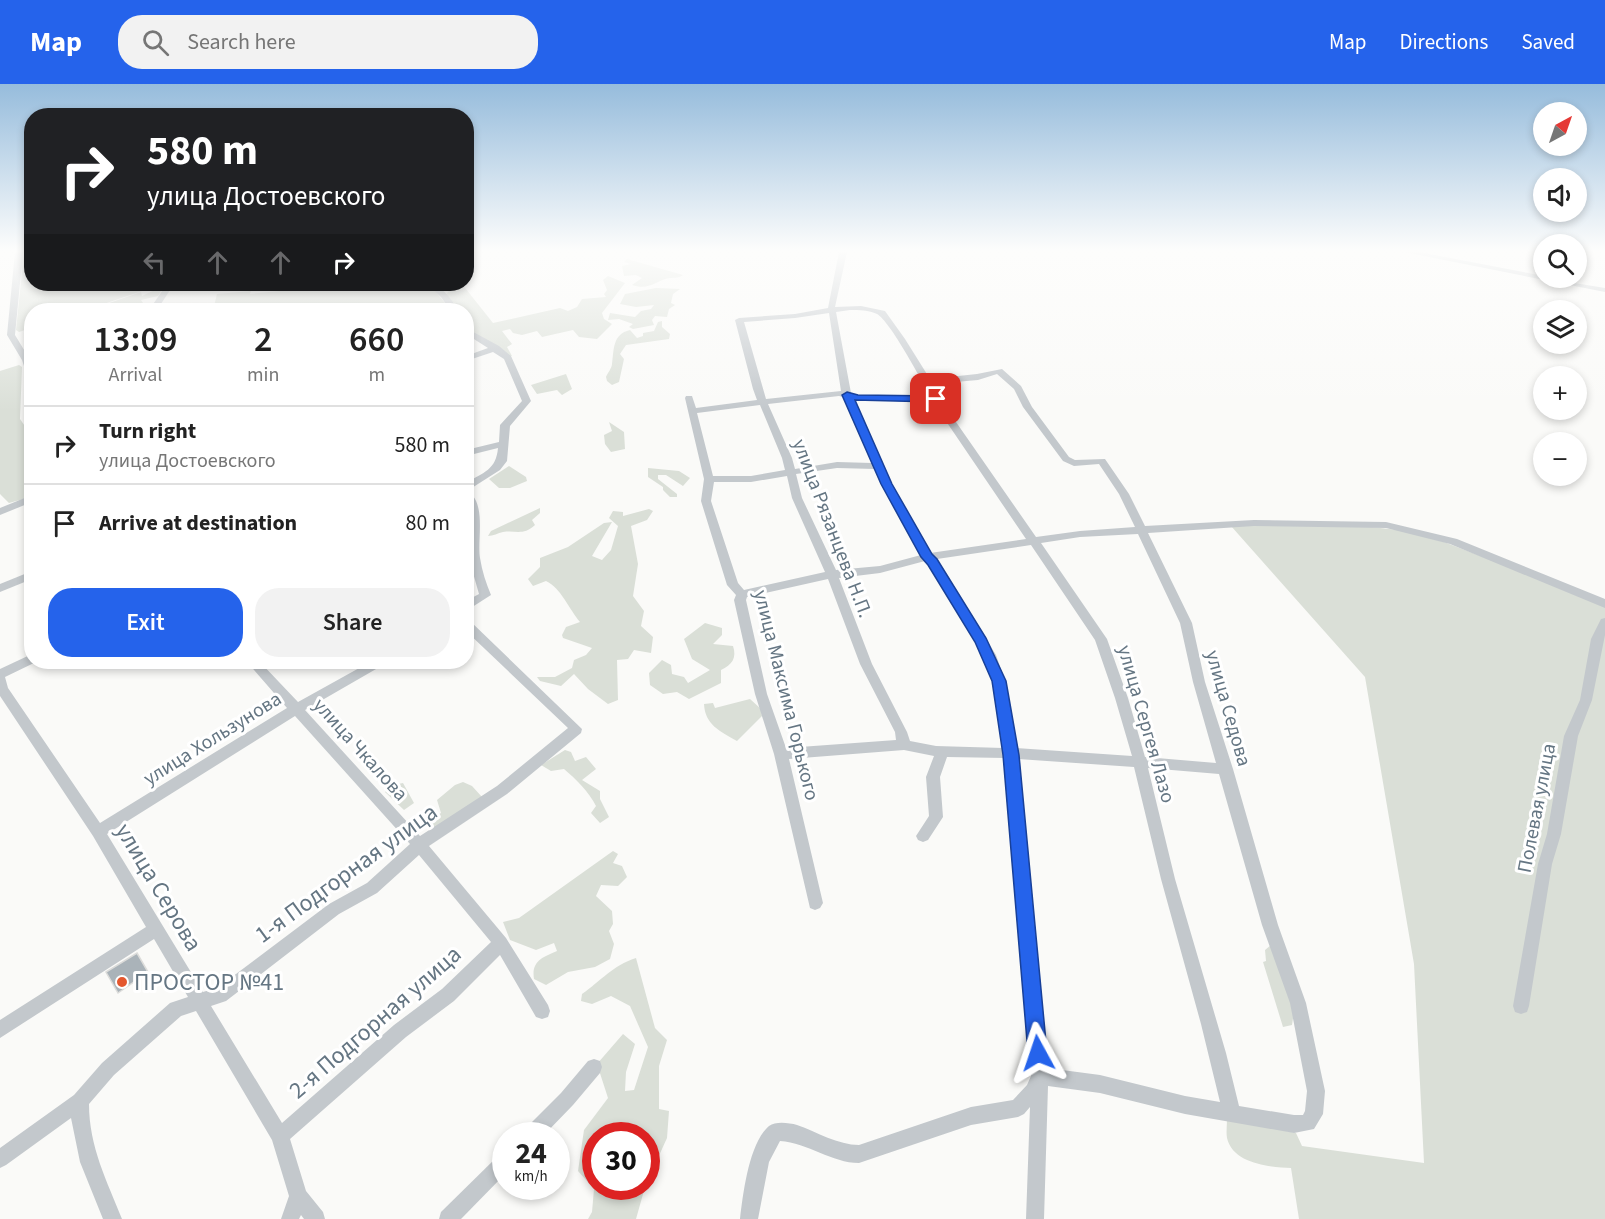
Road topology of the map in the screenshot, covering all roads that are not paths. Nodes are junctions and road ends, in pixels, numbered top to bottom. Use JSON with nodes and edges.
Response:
{"nodes":[{"id":1,"x":14,"y":305,"type":"edge"},
{"id":2,"x":831,"y":305,"type":"edge"},
{"id":3,"x":832,"y":309,"type":"junction"},
{"id":4,"x":11,"y":335,"type":"junction"},
{"id":5,"x":474,"y":336,"type":"edge"},
{"id":6,"x":0,"y":337,"type":"edge"},
{"id":7,"x":496,"y":348,"type":"junction"},
{"id":8,"x":474,"y":356,"type":"edge"},
{"id":9,"x":24,"y":359,"type":"edge"},
{"id":10,"x":929,"y":382,"type":"junction"},
{"id":11,"x":847,"y":395,"type":"junction"},
{"id":12,"x":689,"y":398,"type":"dead end"},
{"id":13,"x":936,"y":399,"type":"junction"},
{"id":14,"x":764,"y":402,"type":"junction"},
{"id":15,"x":693,"y":411,"type":"junction"},
{"id":16,"x":502,"y":444,"type":"junction"},
{"id":17,"x":474,"y":451,"type":"edge"},
{"id":18,"x":880,"y":467,"type":"junction"},
{"id":19,"x":788,"y":472,"type":"junction"},
{"id":20,"x":709,"y":479,"type":"junction"},
{"id":21,"x":474,"y":483,"type":"edge"},
{"id":22,"x":24,"y":502,"type":"edge"},
{"id":23,"x":474,"y":508,"type":"edge"},
{"id":24,"x":0,"y":512,"type":"edge"},
{"id":25,"x":1141,"y":531,"type":"junction"},
{"id":26,"x":1033,"y":541,"type":"junction"},
{"id":27,"x":927,"y":557,"type":"junction"},
{"id":28,"x":832,"y":574,"type":"junction"},
{"id":29,"x":24,"y":578,"type":"edge"},
{"id":30,"x":0,"y":588,"type":"edge"},
{"id":31,"x":742,"y":594,"type":"junction"},
{"id":32,"x":474,"y":602,"type":"edge"},
{"id":33,"x":1604,"y":605,"type":"edge"},
{"id":34,"x":1605,"y":622,"type":"edge"},
{"id":35,"x":474,"y":632,"type":"edge"},
{"id":36,"x":24,"y":662,"type":"edge"},
{"id":37,"x":259,"y":669,"type":"edge"},
{"id":38,"x":367,"y":669,"type":"edge"},
{"id":39,"x":0,"y":674,"type":"edge"},
{"id":40,"x":0,"y":680,"type":"edge"},
{"id":41,"x":296,"y":709,"type":"junction"},
{"id":42,"x":904,"y":745,"type":"junction"},
{"id":43,"x":942,"y":752,"type":"junction"},
{"id":44,"x":781,"y":754,"type":"junction"},
{"id":45,"x":1011,"y":755,"type":"junction"},
{"id":46,"x":1140,"y":763,"type":"junction"},
{"id":47,"x":1226,"y":769,"type":"junction"},
{"id":48,"x":98,"y":832,"type":"junction"},
{"id":49,"x":922,"y":836,"type":"dead end"},
{"id":50,"x":419,"y":845,"type":"junction"},
{"id":51,"x":815,"y":903,"type":"dead end"},
{"id":52,"x":156,"y":929,"type":"junction"},
{"id":53,"x":501,"y":944,"type":"junction"},
{"id":54,"x":200,"y":1002,"type":"junction"},
{"id":55,"x":1521,"y":1006,"type":"dead end"},
{"id":56,"x":542,"y":1011,"type":"dead end"},
{"id":57,"x":0,"y":1030,"type":"edge"},
{"id":58,"x":594,"y":1067,"type":"dead end"},
{"id":59,"x":1040,"y":1076,"type":"junction"},
{"id":60,"x":80,"y":1101,"type":"junction"},
{"id":61,"x":1231,"y":1112,"type":"junction"},
{"id":62,"x":544,"y":1122,"type":"edge"},
{"id":63,"x":280,"y":1136,"type":"junction"},
{"id":64,"x":0,"y":1159,"type":"edge"},
{"id":65,"x":492,"y":1174,"type":"edge"},
{"id":66,"x":298,"y":1196,"type":"junction"},
{"id":67,"x":113,"y":1219,"type":"edge"},
{"id":68,"x":290,"y":1219,"type":"edge"},
{"id":69,"x":316,"y":1219,"type":"edge"},
{"id":70,"x":448,"y":1219,"type":"edge"},
{"id":71,"x":748,"y":1219,"type":"edge"},
{"id":72,"x":1035,"y":1219,"type":"edge"}],
"edges":[{"from":1,"to":4,"type":"street"},
{"from":2,"to":3,"type":"street"},
{"from":3,"to":10,"type":"street","name":"улица Сергея Лазо"},
{"from":3,"to":11,"type":"street"},
{"from":3,"to":14,"type":"street","name":"улица Рязанцева Н.П."},
{"from":4,"to":6,"type":"street"},
{"from":4,"to":9,"type":"street"},
{"from":5,"to":7,"type":"street"},
{"from":7,"to":8,"type":"street"},
{"from":7,"to":16,"type":"street"},
{"from":10,"to":13,"type":"street","name":"улица Сергея Лазо"},
{"from":10,"to":25,"type":"street","name":"улица Седова"},
{"from":11,"to":13,"type":"street"},
{"from":11,"to":14,"type":"street"},
{"from":11,"to":18,"type":"street"},
{"from":12,"to":15,"type":"street","name":"улица Максима Горького"},
{"from":13,"to":26,"type":"street","name":"улица Сергея Лазо"},
{"from":14,"to":15,"type":"street"},
{"from":14,"to":19,"type":"street","name":"улица Рязанцева Н.П."},
{"from":15,"to":20,"type":"street","name":"улица Максима Горького"},
{"from":16,"to":17,"type":"street"},
{"from":16,"to":21,"type":"street"},
{"from":18,"to":19,"type":"street"},
{"from":18,"to":27,"type":"street"},
{"from":19,"to":20,"type":"street"},
{"from":19,"to":28,"type":"street","name":"улица Рязанцева Н.П."},
{"from":20,"to":31,"type":"street","name":"улица Максима Горького"},
{"from":22,"to":24,"type":"street"},
{"from":23,"to":32,"type":"street"},
{"from":25,"to":26,"type":"street"},
{"from":25,"to":33,"type":"street"},
{"from":25,"to":47,"type":"street","name":"улица Седова"},
{"from":26,"to":27,"type":"street"},
{"from":26,"to":46,"type":"street","name":"улица Сергея Лазо"},
{"from":27,"to":28,"type":"street"},
{"from":27,"to":45,"type":"street"},
{"from":28,"to":31,"type":"street"},
{"from":28,"to":42,"type":"street","name":"улица Рязанцева Н.П."},
{"from":29,"to":30,"type":"street"},
{"from":31,"to":44,"type":"street","name":"улица Максима Горького"},
{"from":34,"to":55,"type":"street","name":"Полевая улица"},
{"from":35,"to":50,"type":"street","name":"1-я Подгорная улица"},
{"from":36,"to":39,"type":"street"},
{"from":37,"to":41,"type":"street","name":"улица Чкалова"},
{"from":38,"to":41,"type":"street","name":"улица Хользунова"},
{"from":40,"to":48,"type":"street","name":"улица Серова"},
{"from":41,"to":48,"type":"street","name":"улица Хользунова"},
{"from":41,"to":50,"type":"street","name":"улица Чкалова"},
{"from":42,"to":43,"type":"street"},
{"from":42,"to":44,"type":"street"},
{"from":43,"to":45,"type":"street"},
{"from":43,"to":49,"type":"street"},
{"from":44,"to":51,"type":"street","name":"улица Максима Горького"},
{"from":45,"to":46,"type":"street"},
{"from":45,"to":59,"type":"street"},
{"from":46,"to":47,"type":"street"},
{"from":46,"to":61,"type":"street","name":"улица Сергея Лазо"},
{"from":47,"to":61,"type":"street","name":"улица Седова"},
{"from":48,"to":52,"type":"street","name":"улица Серова"},
{"from":50,"to":53,"type":"street","name":"улица Чкалова"},
{"from":50,"to":54,"type":"street","name":"1-я Подгорная улица"},
{"from":52,"to":54,"type":"street","name":"улица Серова"},
{"from":52,"to":57,"type":"street"},
{"from":53,"to":56,"type":"street","name":"улица Чкалова"},
{"from":53,"to":63,"type":"street","name":"2-я Подгорная улица"},
{"from":54,"to":60,"type":"street","name":"1-я Подгорная улица"},
{"from":54,"to":63,"type":"street","name":"улица Серова"},
{"from":58,"to":62,"type":"street"},
{"from":59,"to":61,"type":"street"},
{"from":59,"to":71,"type":"street"},
{"from":59,"to":72,"type":"street"},
{"from":60,"to":64,"type":"street","name":"1-я Подгорная улица"},
{"from":60,"to":67,"type":"street"},
{"from":63,"to":66,"type":"street","name":"улица Серова"},
{"from":65,"to":70,"type":"street"},
{"from":66,"to":68,"type":"street"},
{"from":66,"to":69,"type":"street","name":"улица Серова"}]}
